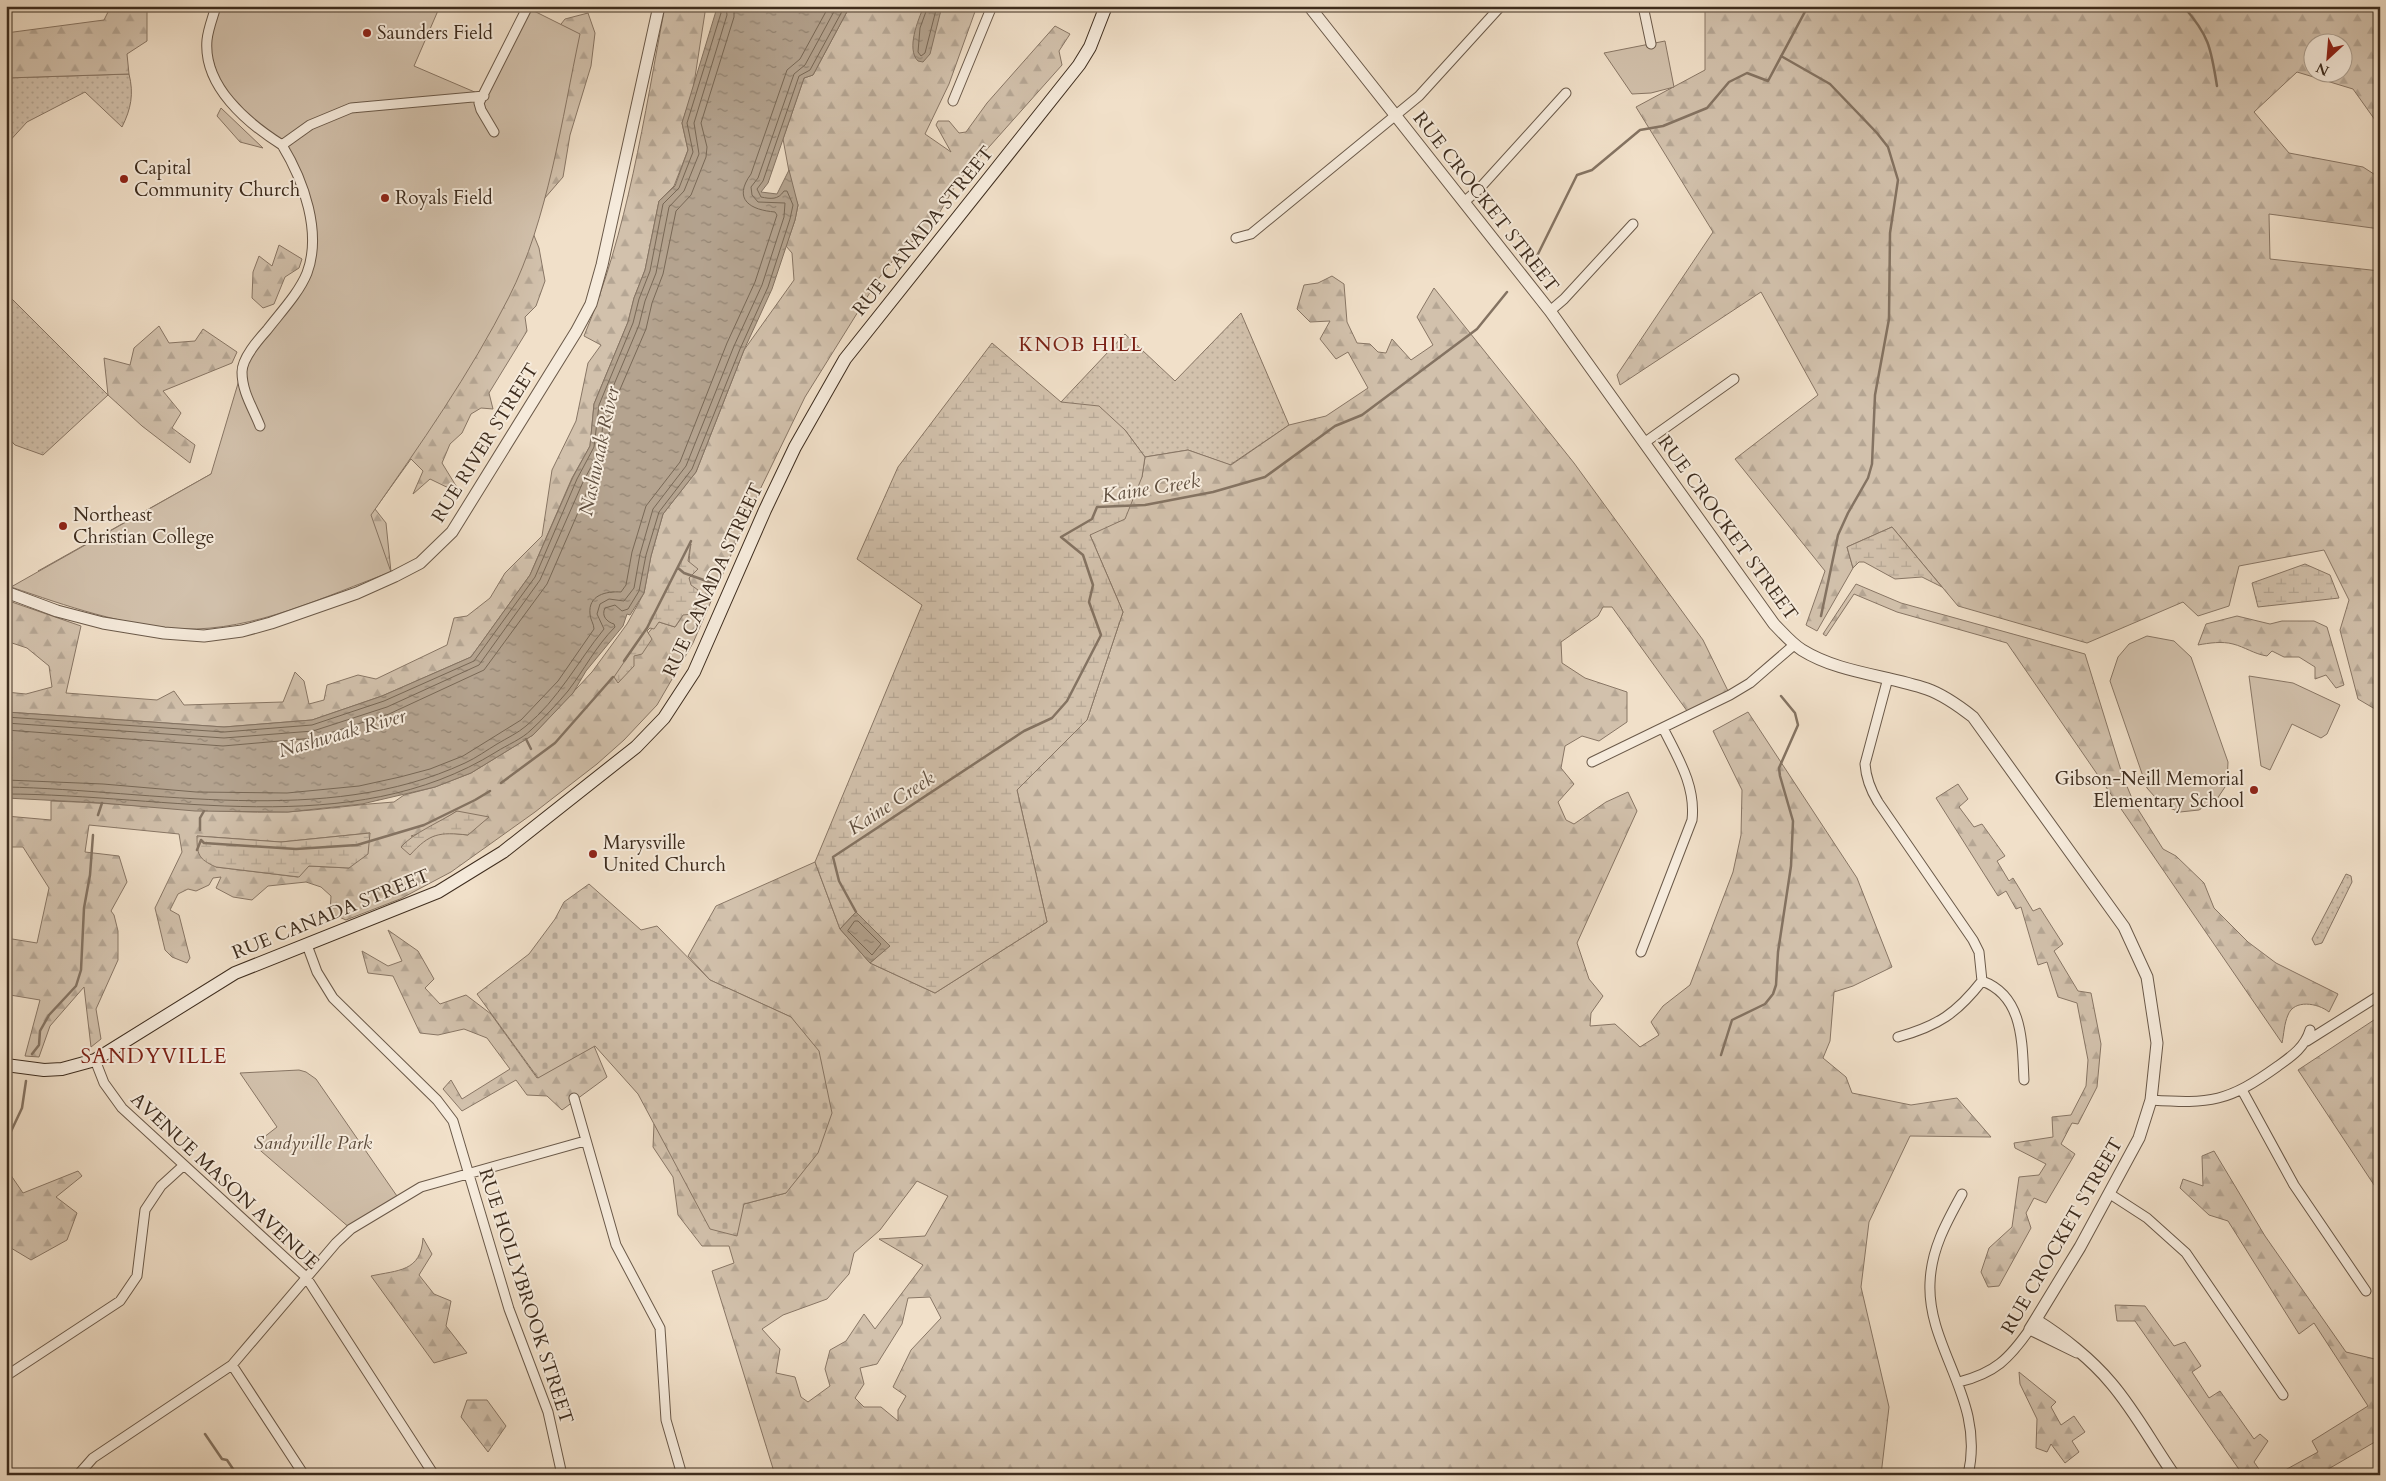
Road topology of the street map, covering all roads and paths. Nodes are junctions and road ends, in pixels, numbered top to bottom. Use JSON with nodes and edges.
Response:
{"nodes":[{"id":1,"x":216,"y":6,"type":"edge"},
{"id":2,"x":528,"y":6,"type":"edge"},
{"id":3,"x":659,"y":6,"type":"edge"},
{"id":4,"x":992,"y":6,"type":"edge"},
{"id":5,"x":1106,"y":6,"type":"edge"},
{"id":6,"x":1309,"y":6,"type":"edge"},
{"id":7,"x":1500,"y":6,"type":"edge"},
{"id":8,"x":1643,"y":6,"type":"edge"},
{"id":9,"x":1651,"y":44,"type":"dead end"},
{"id":10,"x":1566,"y":93,"type":"dead end"},
{"id":11,"x":484,"y":96,"type":"junction"},
{"id":12,"x":953,"y":101,"type":"dead end"},
{"id":13,"x":1396,"y":116,"type":"junction"},
{"id":14,"x":494,"y":132,"type":"dead end"},
{"id":15,"x":282,"y":145,"type":"junction"},
{"id":16,"x":1464,"y":202,"type":"junction"},
{"id":17,"x":1633,"y":224,"type":"dead end"},
{"id":18,"x":1236,"y":238,"type":"dead end"},
{"id":19,"x":1550,"y":311,"type":"junction"},
{"id":20,"x":1734,"y":379,"type":"dead end"},
{"id":21,"x":260,"y":426,"type":"dead end"},
{"id":22,"x":1644,"y":443,"type":"junction"},
{"id":23,"x":6,"y":592,"type":"edge"},
{"id":24,"x":1794,"y":645,"type":"junction"},
{"id":25,"x":1888,"y":678,"type":"junction"},
{"id":26,"x":1663,"y":728,"type":"junction"},
{"id":27,"x":1592,"y":762,"type":"dead end"},
{"id":28,"x":307,"y":945,"type":"junction"},
{"id":29,"x":1642,"y":952,"type":"dead end"},
{"id":30,"x":1982,"y":981,"type":"junction"},
{"id":31,"x":2380,"y":995,"type":"edge"},
{"id":32,"x":2310,"y":1030,"type":"dead end"},
{"id":33,"x":1898,"y":1038,"type":"dead end"},
{"id":34,"x":2307,"y":1041,"type":"junction"},
{"id":35,"x":94,"y":1060,"type":"junction"},
{"id":36,"x":6,"y":1066,"type":"edge"},
{"id":37,"x":2024,"y":1080,"type":"dead end"},
{"id":38,"x":2242,"y":1090,"type":"junction"},
{"id":39,"x":574,"y":1098,"type":"dead end"},
{"id":40,"x":2151,"y":1100,"type":"junction"},
{"id":41,"x":585,"y":1142,"type":"junction"},
{"id":42,"x":184,"y":1164,"type":"junction"},
{"id":43,"x":470,"y":1175,"type":"junction"},
{"id":44,"x":1962,"y":1194,"type":"dead end"},
{"id":45,"x":2110,"y":1194,"type":"junction"},
{"id":46,"x":306,"y":1277,"type":"junction"},
{"id":47,"x":2366,"y":1291,"type":"dead end"},
{"id":48,"x":2033,"y":1324,"type":"junction"},
{"id":49,"x":232,"y":1365,"type":"junction"},
{"id":50,"x":6,"y":1376,"type":"edge"},
{"id":51,"x":1959,"y":1382,"type":"junction"},
{"id":52,"x":2283,"y":1394,"type":"dead end"},
{"id":53,"x":2170,"y":1473,"type":"edge"},
{"id":54,"x":78,"y":1475,"type":"edge"},
{"id":55,"x":304,"y":1475,"type":"edge"},
{"id":56,"x":434,"y":1475,"type":"edge"},
{"id":57,"x":562,"y":1475,"type":"edge"},
{"id":58,"x":682,"y":1475,"type":"edge"},
{"id":59,"x":1968,"y":1475,"type":"edge"}],
"edges":[{"from":1,"to":15,"type":"street"},
{"from":2,"to":11,"type":"street"},
{"from":3,"to":23,"type":"street","name":"RUE RIVER STREET"},
{"from":4,"to":12,"type":"street"},
{"from":5,"to":28,"type":"main road","name":"RUE CANADA STREET"},
{"from":6,"to":13,"type":"street","name":"RUE CROCKET STREET"},
{"from":7,"to":13,"type":"street"},
{"from":8,"to":9,"type":"street"},
{"from":10,"to":16,"type":"street"},
{"from":11,"to":14,"type":"street"},
{"from":11,"to":15,"type":"street"},
{"from":13,"to":16,"type":"street","name":"RUE CROCKET STREET"},
{"from":13,"to":18,"type":"street"},
{"from":15,"to":21,"type":"street"},
{"from":16,"to":19,"type":"street","name":"RUE CROCKET STREET"},
{"from":17,"to":19,"type":"street"},
{"from":19,"to":22,"type":"street","name":"RUE CROCKET STREET"},
{"from":20,"to":22,"type":"street"},
{"from":22,"to":24,"type":"street","name":"RUE CROCKET STREET"},
{"from":24,"to":25,"type":"street","name":"RUE CROCKET STREET"},
{"from":24,"to":26,"type":"street"},
{"from":25,"to":30,"type":"street"},
{"from":25,"to":40,"type":"street","name":"RUE CROCKET STREET"},
{"from":26,"to":27,"type":"street"},
{"from":26,"to":29,"type":"street"},
{"from":28,"to":35,"type":"main road","name":"RUE CANADA STREET"},
{"from":28,"to":43,"type":"street","name":"RUE HOLLYBROOK STREET"},
{"from":30,"to":33,"type":"street"},
{"from":30,"to":37,"type":"street"},
{"from":31,"to":34,"type":"street"},
{"from":32,"to":34,"type":"street"},
{"from":34,"to":38,"type":"street"},
{"from":35,"to":36,"type":"main road","name":"RUE CANADA STREET"},
{"from":35,"to":42,"type":"street","name":"AVENUE MASON AVENUE"},
{"from":38,"to":40,"type":"street"},
{"from":38,"to":47,"type":"street"},
{"from":39,"to":41,"type":"street"},
{"from":40,"to":45,"type":"street","name":"RUE CROCKET STREET"},
{"from":41,"to":43,"type":"street"},
{"from":41,"to":58,"type":"street"},
{"from":42,"to":46,"type":"street","name":"AVENUE MASON AVENUE"},
{"from":42,"to":50,"type":"street"},
{"from":43,"to":46,"type":"street"},
{"from":43,"to":57,"type":"street","name":"RUE HOLLYBROOK STREET"},
{"from":44,"to":51,"type":"street"},
{"from":45,"to":48,"type":"street","name":"RUE CROCKET STREET"},
{"from":45,"to":52,"type":"street"},
{"from":46,"to":49,"type":"street"},
{"from":46,"to":56,"type":"street","name":"AVENUE MASON AVENUE"},
{"from":48,"to":51,"type":"street","name":"RUE CROCKET STREET"},
{"from":48,"to":53,"type":"street"},
{"from":49,"to":54,"type":"street"},
{"from":49,"to":55,"type":"street"},
{"from":51,"to":59,"type":"street"}]}
